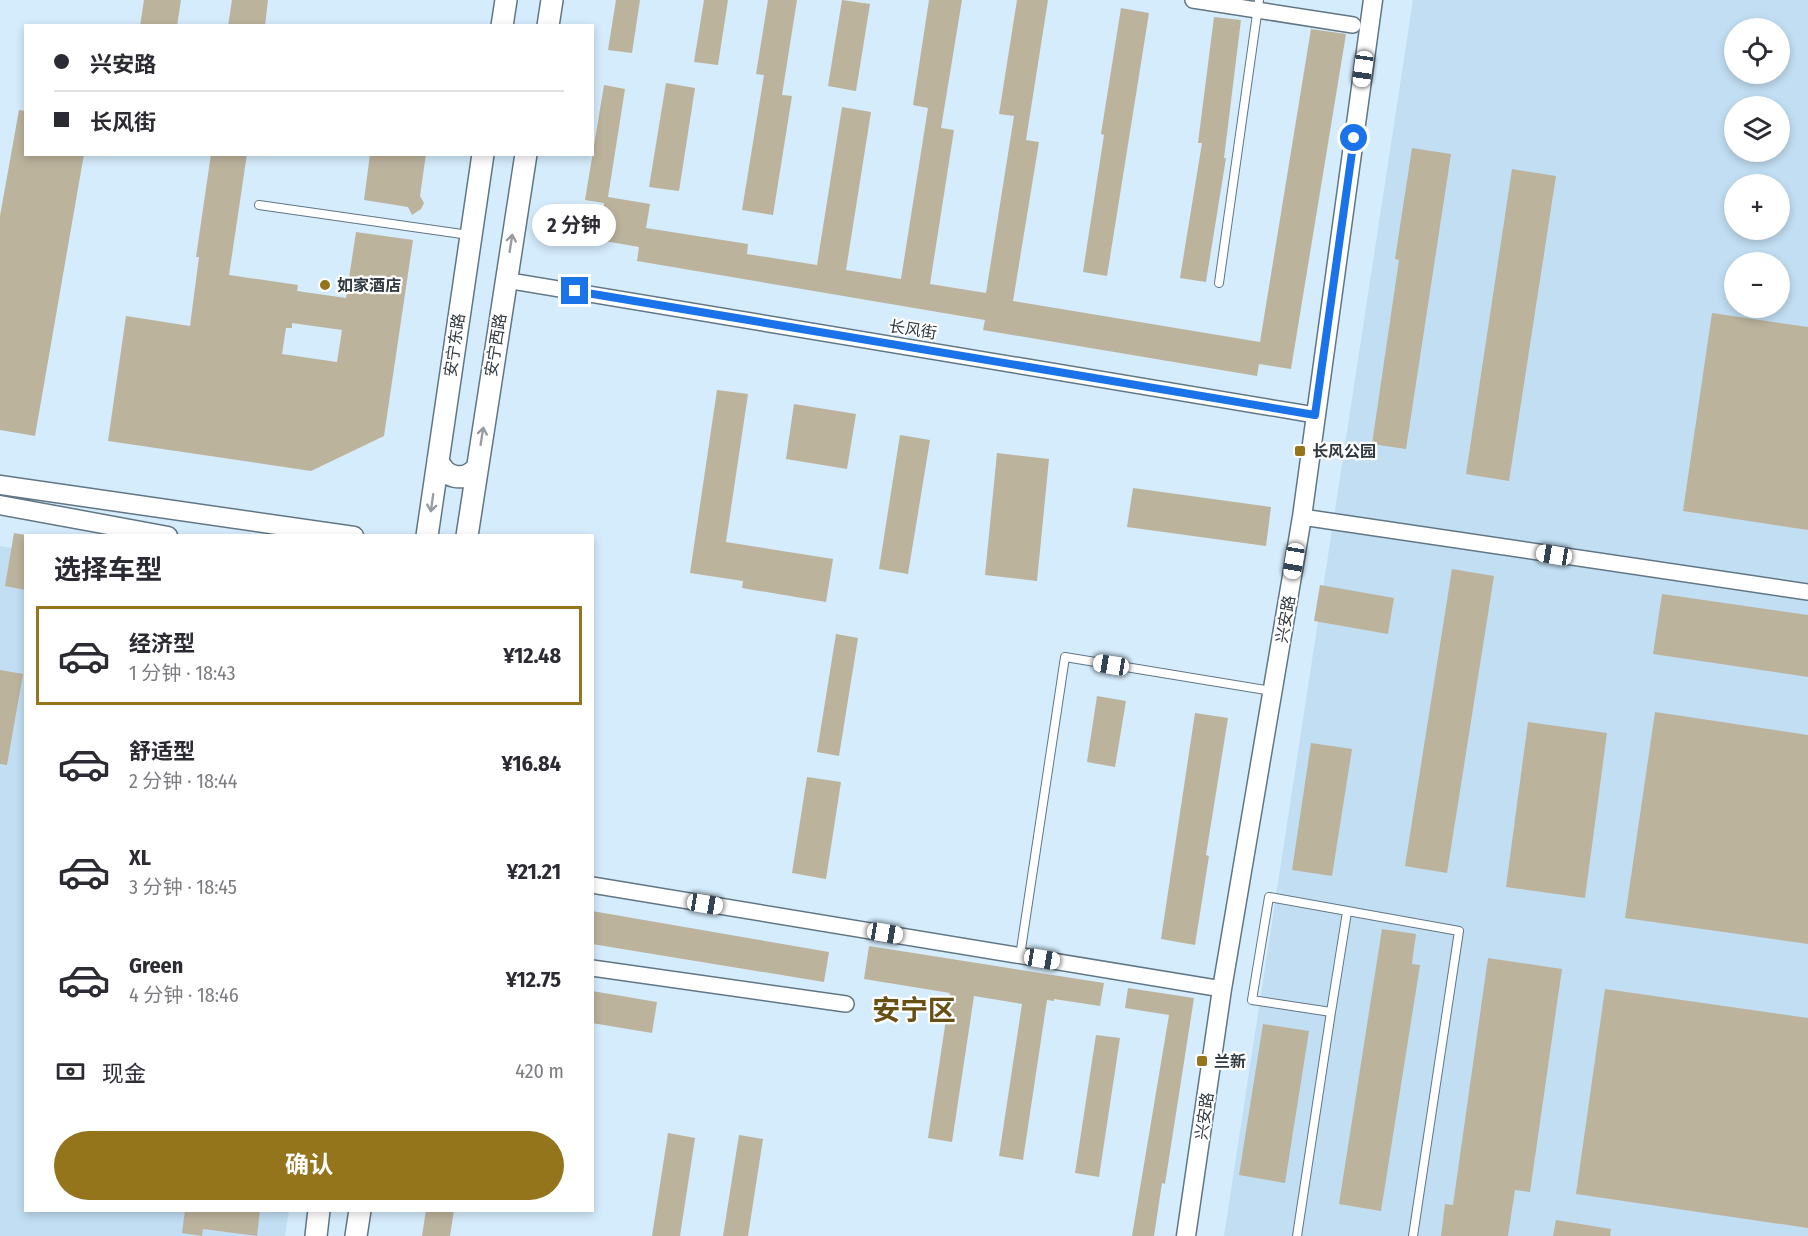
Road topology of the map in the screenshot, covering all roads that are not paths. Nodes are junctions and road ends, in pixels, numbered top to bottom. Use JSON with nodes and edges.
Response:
{"nodes":[{"id":1,"x":506,"y":0,"type":"edge"},
{"id":2,"x":552,"y":0,"type":"edge"},
{"id":3,"x":1193,"y":0,"type":"edge"},
{"id":4,"x":1373,"y":0,"type":"edge"},
{"id":5,"x":1259,"y":5,"type":"edge"},
{"id":6,"x":502,"y":24,"type":"edge"},
{"id":7,"x":548,"y":24,"type":"edge"},
{"id":8,"x":1353,"y":26,"type":"dead end"},
{"id":9,"x":483,"y":156,"type":"edge"},
{"id":10,"x":526,"y":156,"type":"edge"},
{"id":11,"x":259,"y":206,"type":"dead end"},
{"id":12,"x":470,"y":235,"type":"junction"},
{"id":13,"x":505,"y":279,"type":"junction"},
{"id":14,"x":1219,"y":283,"type":"dead end"},
{"id":15,"x":1315,"y":415,"type":"junction"},
{"id":16,"x":438,"y":460,"type":"junction"},
{"id":17,"x":477,"y":468,"type":"junction"},
{"id":18,"x":0,"y":485,"type":"edge"},
{"id":19,"x":0,"y":505,"type":"edge"},
{"id":20,"x":1302,"y":517,"type":"junction"},
{"id":21,"x":157,"y":534,"type":"edge"},
{"id":22,"x":340,"y":534,"type":"edge"},
{"id":23,"x":427,"y":534,"type":"edge"},
{"id":24,"x":467,"y":534,"type":"edge"},
{"id":25,"x":1808,"y":592,"type":"edge"},
{"id":26,"x":1272,"y":691,"type":"junction"},
{"id":27,"x":594,"y":885,"type":"edge"},
{"id":28,"x":1347,"y":912,"type":"junction"},
{"id":29,"x":1020,"y":956,"type":"junction"},
{"id":30,"x":594,"y":968,"type":"edge"},
{"id":31,"x":1222,"y":989,"type":"junction"},
{"id":32,"x":846,"y":1004,"type":"dead end"},
{"id":33,"x":1331,"y":1012,"type":"junction"},
{"id":34,"x":320,"y":1212,"type":"edge"},
{"id":35,"x":360,"y":1212,"type":"edge"},
{"id":36,"x":315,"y":1236,"type":"edge"},
{"id":37,"x":356,"y":1236,"type":"edge"},
{"id":38,"x":1186,"y":1236,"type":"edge"},
{"id":39,"x":1297,"y":1236,"type":"edge"},
{"id":40,"x":1413,"y":1236,"type":"edge"}],
"edges":[{"from":1,"to":6,"type":"main road"},
{"from":2,"to":7,"type":"main road"},
{"from":3,"to":5,"type":"street"},
{"from":4,"to":15,"type":"street","name":"兴安路"},
{"from":5,"to":8,"type":"street"},
{"from":5,"to":14,"type":"lane"},
{"from":9,"to":12,"type":"main road","name":"安宁东路"},
{"from":13,"to":10,"type":"main road","name":"安宁西路","one_way":true},
{"from":11,"to":12,"type":"lane"},
{"from":12,"to":16,"type":"main road","name":"安宁东路"},
{"from":13,"to":15,"type":"street","name":"长风街"},
{"from":17,"to":13,"type":"main road","name":"安宁西路","one_way":true},
{"from":15,"to":20,"type":"street","name":"兴安路"},
{"from":16,"to":17,"type":"main road"},
{"from":16,"to":23,"type":"main road","name":"安宁东路","one_way":true},
{"from":17,"to":24,"type":"main road","name":"安宁西路"},
{"from":18,"to":22,"type":"street"},
{"from":19,"to":21,"type":"street"},
{"from":20,"to":25,"type":"street"},
{"from":20,"to":26,"type":"street","name":"兴安路"},
{"from":26,"to":29,"type":"lane"},
{"from":26,"to":31,"type":"street","name":"兴安路"},
{"from":27,"to":29,"type":"street"},
{"from":28,"to":33,"type":"lane"},
{"from":28,"to":33,"type":"lane"},
{"from":28,"to":40,"type":"lane"},
{"from":29,"to":31,"type":"street"},
{"from":30,"to":32,"type":"street"},
{"from":31,"to":38,"type":"street","name":"兴安路"},
{"from":33,"to":39,"type":"lane"},
{"from":34,"to":36,"type":"main road"},
{"from":35,"to":37,"type":"main road"}]}
